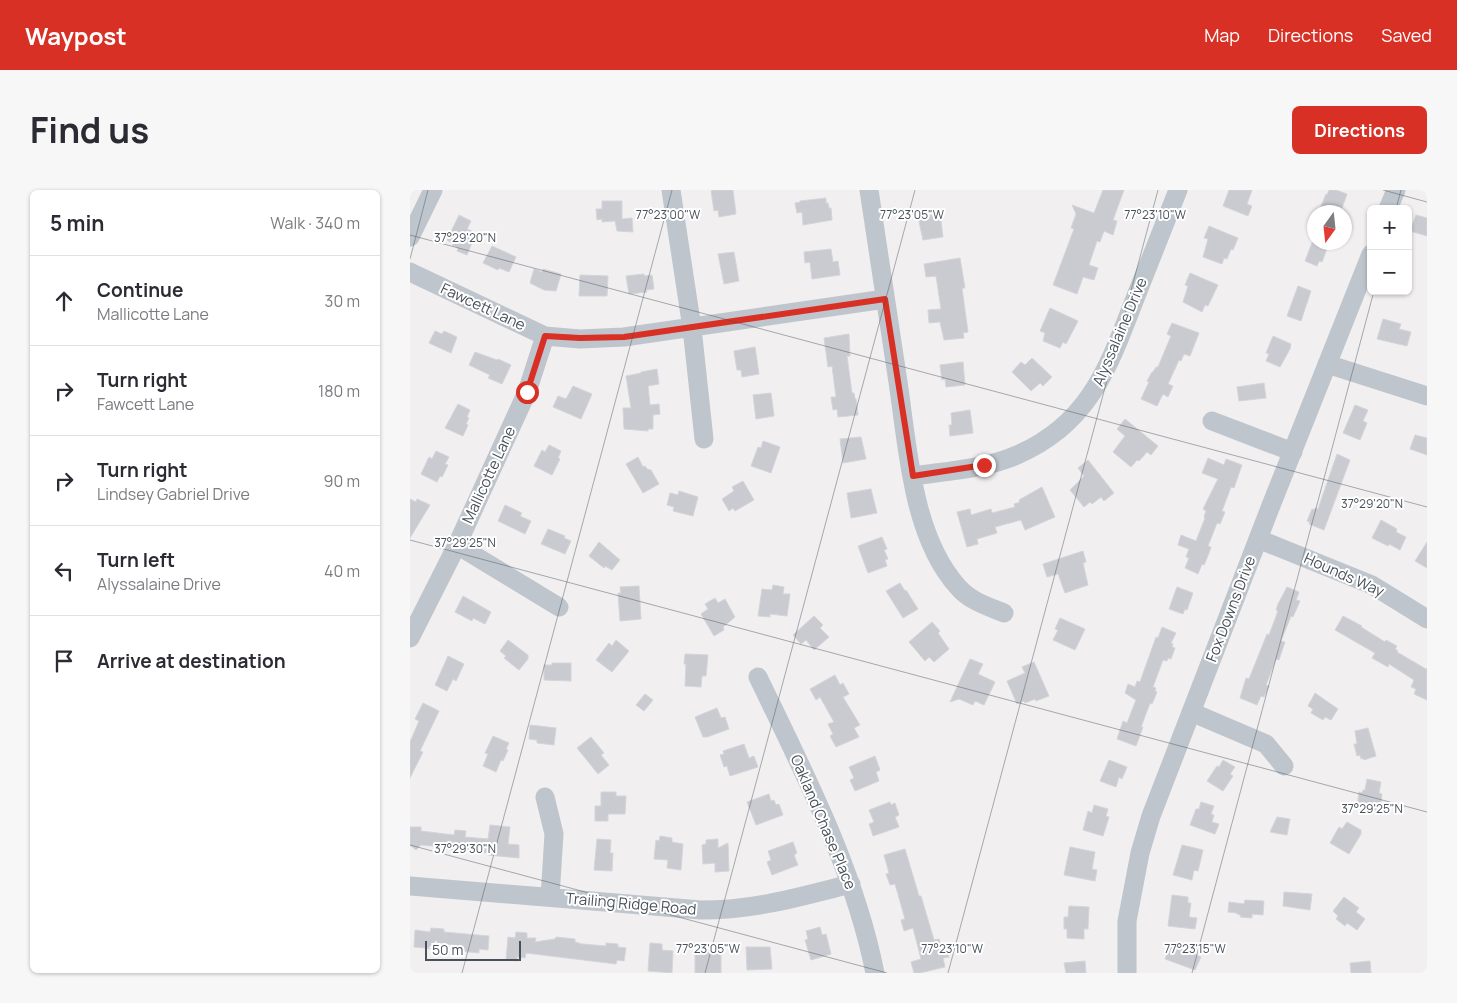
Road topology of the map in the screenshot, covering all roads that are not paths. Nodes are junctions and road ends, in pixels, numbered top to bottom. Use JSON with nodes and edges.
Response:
{"nodes":[{"id":1,"x":432,"y":190,"type":"edge"},
{"id":2,"x":671,"y":190,"type":"edge"},
{"id":3,"x":869,"y":190,"type":"edge"},
{"id":4,"x":1178,"y":190,"type":"edge"},
{"id":5,"x":1396,"y":190,"type":"edge"},
{"id":6,"x":1390,"y":205,"type":"edge"},
{"id":7,"x":410,"y":237,"type":"edge"},
{"id":8,"x":1367,"y":264,"type":"edge"},
{"id":9,"x":410,"y":272,"type":"edge"},
{"id":10,"x":885,"y":299,"type":"junction"},
{"id":11,"x":692,"y":328,"type":"junction"},
{"id":12,"x":545,"y":336,"type":"junction"},
{"id":13,"x":1327,"y":364,"type":"junction"},
{"id":14,"x":1427,"y":396,"type":"edge"},
{"id":15,"x":1212,"y":422,"type":"dead end"},
{"id":16,"x":704,"y":439,"type":"dead end"},
{"id":17,"x":1293,"y":452,"type":"junction"},
{"id":18,"x":913,"y":476,"type":"junction"},
{"id":19,"x":1258,"y":539,"type":"junction"},
{"id":20,"x":457,"y":545,"type":"junction"},
{"id":21,"x":558,"y":607,"type":"dead end"},
{"id":22,"x":1004,"y":613,"type":"dead end"},
{"id":23,"x":1427,"y":619,"type":"edge"},
{"id":24,"x":410,"y":638,"type":"edge"},
{"id":25,"x":758,"y":677,"type":"dead end"},
{"id":26,"x":1191,"y":712,"type":"junction"},
{"id":27,"x":1284,"y":766,"type":"dead end"},
{"id":28,"x":545,"y":797,"type":"dead end"},
{"id":29,"x":850,"y":884,"type":"junction"},
{"id":30,"x":410,"y":886,"type":"edge"},
{"id":31,"x":550,"y":897,"type":"junction"},
{"id":32,"x":875,"y":973,"type":"edge"},
{"id":33,"x":1127,"y":973,"type":"edge"}],
"edges":[{"from":1,"to":7,"type":"street"},
{"from":2,"to":11,"type":"street"},
{"from":3,"to":10,"type":"street"},
{"from":4,"to":18,"type":"street","name":"Alyssalaine Drive"},
{"from":5,"to":6,"type":"street"},
{"from":8,"to":13,"type":"street","name":"Fox Downs Drive"},
{"from":9,"to":12,"type":"street","name":"Fawcett Lane"},
{"from":10,"to":11,"type":"street","name":"Fawcett Lane"},
{"from":10,"to":18,"type":"street"},
{"from":11,"to":12,"type":"street","name":"Fawcett Lane"},
{"from":11,"to":16,"type":"street"},
{"from":12,"to":20,"type":"street","name":"Mallicotte Lane"},
{"from":13,"to":14,"type":"street"},
{"from":13,"to":17,"type":"street","name":"Fox Downs Drive"},
{"from":15,"to":17,"type":"street"},
{"from":17,"to":19,"type":"street","name":"Fox Downs Drive"},
{"from":18,"to":22,"type":"street"},
{"from":19,"to":23,"type":"street","name":"Hounds Way"},
{"from":19,"to":26,"type":"street","name":"Fox Downs Drive"},
{"from":20,"to":21,"type":"street"},
{"from":20,"to":24,"type":"street","name":"Mallicotte Lane"},
{"from":25,"to":29,"type":"street","name":"Oakland Chase Place"},
{"from":26,"to":27,"type":"street"},
{"from":26,"to":33,"type":"street","name":"Fox Downs Drive"},
{"from":28,"to":31,"type":"street"},
{"from":29,"to":31,"type":"street","name":"Trailing Ridge Road"},
{"from":29,"to":32,"type":"street","name":"Oakland Chase Place"},
{"from":30,"to":31,"type":"street","name":"Trailing Ridge Road"}]}
